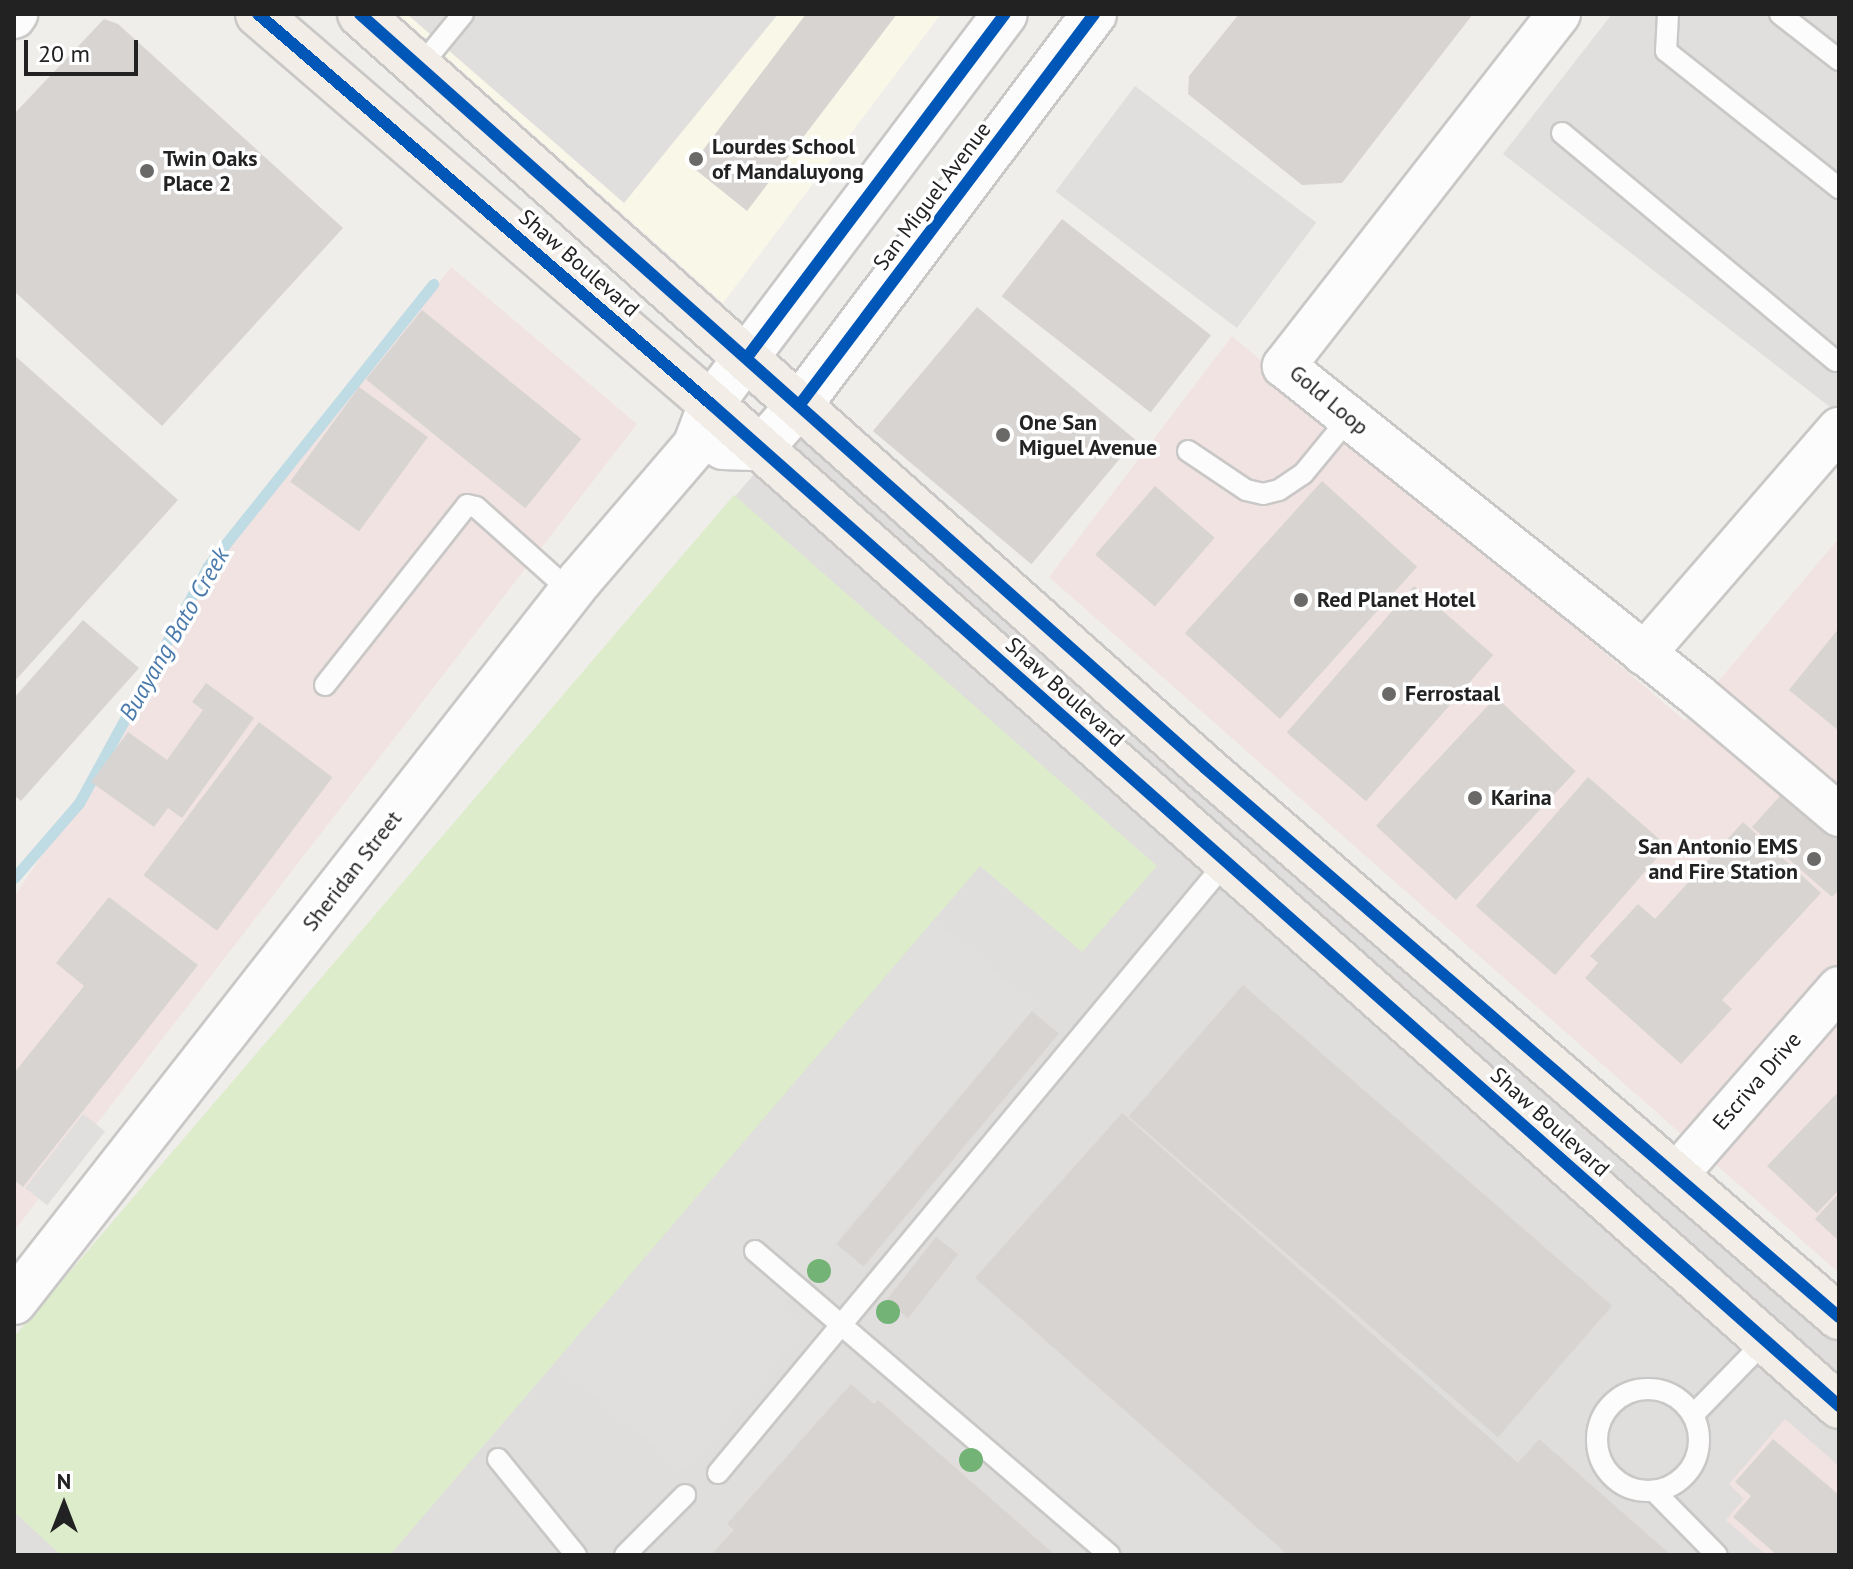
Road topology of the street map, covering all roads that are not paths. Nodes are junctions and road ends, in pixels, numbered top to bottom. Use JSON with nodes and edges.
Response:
{"nodes":[{"id":1,"x":258,"y":14,"type":"edge"},
{"id":2,"x":360,"y":14,"type":"edge"},
{"id":3,"x":463,"y":14,"type":"edge"},
{"id":4,"x":1005,"y":14,"type":"edge"},
{"id":5,"x":1094,"y":14,"type":"edge"},
{"id":6,"x":1559,"y":14,"type":"edge"},
{"id":7,"x":1668,"y":14,"type":"edge"},
{"id":8,"x":1780,"y":14,"type":"edge"},
{"id":9,"x":1839,"y":60,"type":"edge"},
{"id":10,"x":418,"y":69,"type":"junction"},
{"id":11,"x":1562,"y":133,"type":"dead end"},
{"id":12,"x":1839,"y":188,"type":"edge"},
{"id":13,"x":748,"y":356,"type":"junction"},
{"id":14,"x":1836,"y":361,"type":"dead end"},
{"id":15,"x":801,"y":403,"type":"junction"},
{"id":16,"x":711,"y":404,"type":"junction"},
{"id":17,"x":1349,"y":418,"type":"junction"},
{"id":18,"x":1839,"y":429,"type":"edge"},
{"id":19,"x":695,"y":446,"type":"junction"},
{"id":20,"x":761,"y":448,"type":"junction"},
{"id":21,"x":1188,"y":451,"type":"dead end"},
{"id":22,"x":571,"y":592,"type":"junction"},
{"id":23,"x":1644,"y":654,"type":"junction"},
{"id":24,"x":325,"y":685,"type":"dead end"},
{"id":25,"x":1839,"y":815,"type":"edge"},
{"id":26,"x":1226,"y":862,"type":"junction"},
{"id":27,"x":1839,"y":988,"type":"edge"},
{"id":28,"x":1676,"y":1175,"type":"junction"},
{"id":29,"x":755,"y":1251,"type":"dead end"},
{"id":30,"x":14,"y":1302,"type":"edge"},
{"id":31,"x":1839,"y":1317,"type":"edge"},
{"id":32,"x":841,"y":1325,"type":"junction"},
{"id":33,"x":1765,"y":1341,"type":"junction"},
{"id":34,"x":1839,"y":1406,"type":"edge"},
{"id":35,"x":1693,"y":1415,"type":"junction"},
{"id":36,"x":498,"y":1459,"type":"dead end"},
{"id":37,"x":718,"y":1473,"type":"dead end"},
{"id":38,"x":1655,"y":1492,"type":"junction"},
{"id":39,"x":685,"y":1495,"type":"dead end"},
{"id":40,"x":576,"y":1555,"type":"edge"},
{"id":41,"x":625,"y":1555,"type":"edge"},
{"id":42,"x":1110,"y":1555,"type":"edge"},
{"id":43,"x":1717,"y":1555,"type":"edge"}],
"edges":[{"from":1,"to":16,"type":"main road","name":"Shaw Boulevard"},
{"from":2,"to":10,"type":"main road","name":"Shaw Boulevard"},
{"from":3,"to":10,"type":"lane"},
{"from":4,"to":13,"type":"street"},
{"from":5,"to":15,"type":"street","name":"San Miguel Avenue"},
{"from":6,"to":17,"type":"street","name":"Gold Loop"},
{"from":7,"to":12,"type":"lane"},
{"from":8,"to":9,"type":"lane"},
{"from":10,"to":13,"type":"main road","name":"Shaw Boulevard"},
{"from":11,"to":14,"type":"lane"},
{"from":13,"to":15,"type":"main road","name":"Shaw Boulevard"},
{"from":13,"to":16,"type":"street"},
{"from":15,"to":20,"type":"street","name":"San Miguel Avenue"},
{"from":15,"to":28,"type":"main road","name":"Shaw Boulevard"},
{"from":16,"to":19,"type":"street","name":"Sheridan Street"},
{"from":16,"to":20,"type":"main road","name":"Shaw Boulevard"},
{"from":17,"to":21,"type":"lane"},
{"from":17,"to":23,"type":"street","name":"Gold Loop"},
{"from":18,"to":23,"type":"street"},
{"from":19,"to":20,"type":"street"},
{"from":19,"to":22,"type":"street","name":"Sheridan Street"},
{"from":20,"to":26,"type":"main road","name":"Shaw Boulevard"},
{"from":22,"to":24,"type":"lane"},
{"from":22,"to":30,"type":"street","name":"Sheridan Street"},
{"from":23,"to":25,"type":"street","name":"Gold Loop"},
{"from":26,"to":32,"type":"lane"},
{"from":26,"to":33,"type":"main road","name":"Shaw Boulevard"},
{"from":27,"to":28,"type":"street","name":"Escriva Drive"},
{"from":28,"to":31,"type":"main road","name":"Shaw Boulevard"},
{"from":29,"to":32,"type":"lane"},
{"from":32,"to":37,"type":"lane"},
{"from":32,"to":42,"type":"lane"},
{"from":33,"to":34,"type":"main road","name":"Shaw Boulevard"},
{"from":33,"to":35,"type":"lane"},
{"from":35,"to":38,"type":"lane"},
{"from":35,"to":38,"type":"lane"},
{"from":36,"to":40,"type":"lane"},
{"from":38,"to":43,"type":"lane"},
{"from":39,"to":41,"type":"lane"}]}
